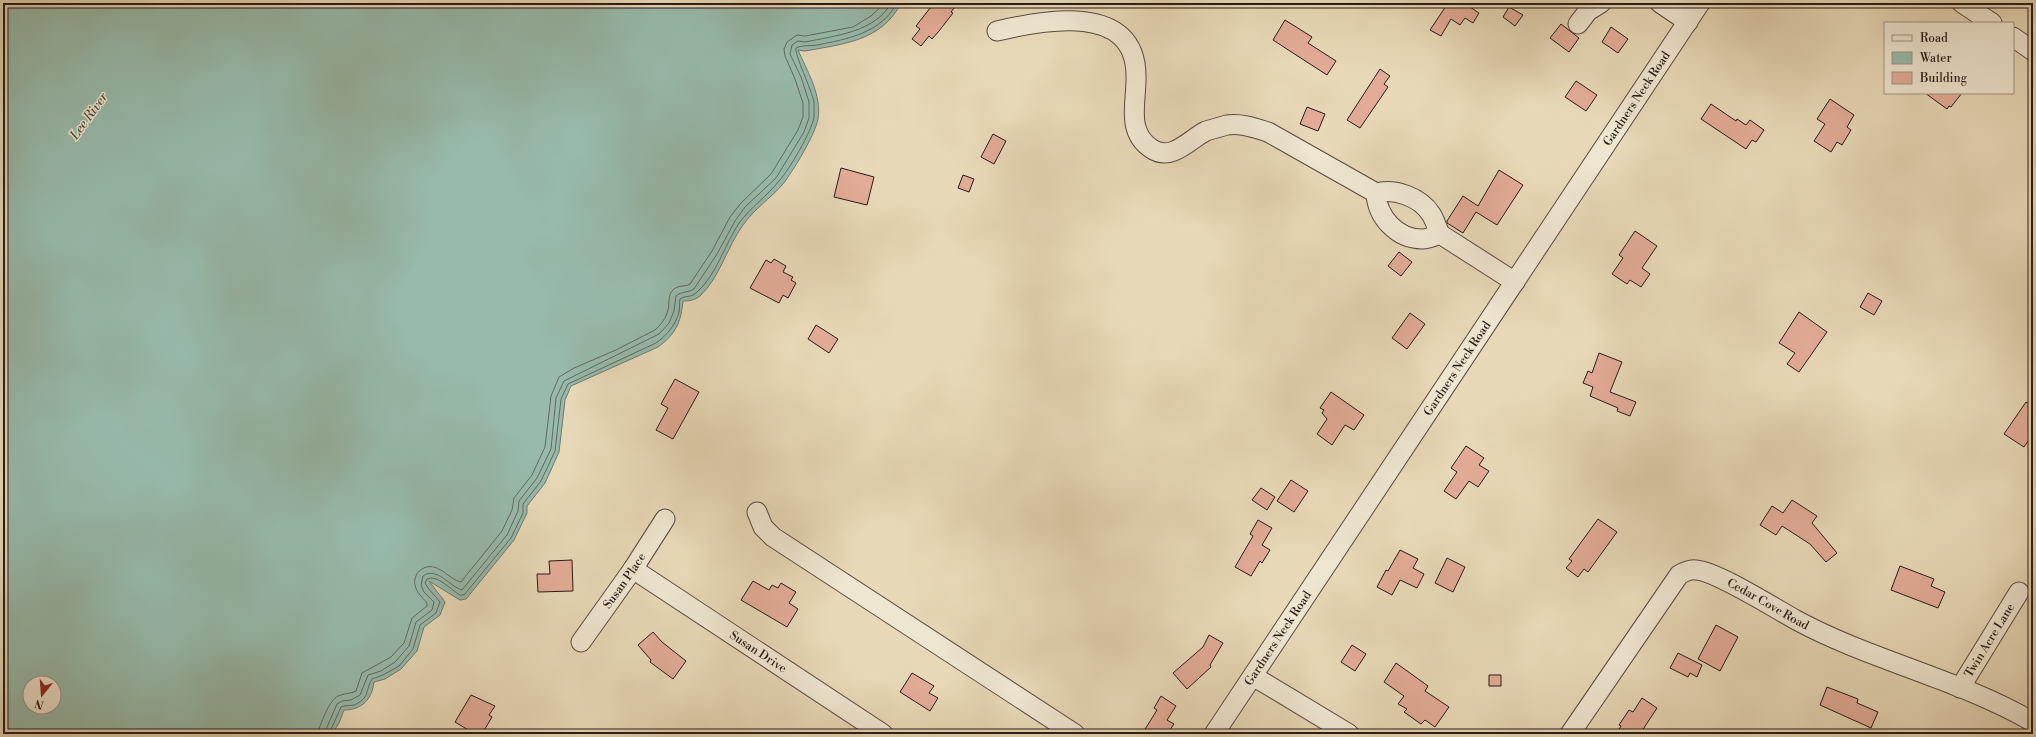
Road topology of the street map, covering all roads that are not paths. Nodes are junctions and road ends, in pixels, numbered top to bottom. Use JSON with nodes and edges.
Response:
{"nodes":[{"id":1,"x":1600,"y":3,"type":"edge"},
{"id":2,"x":1660,"y":3,"type":"edge"},
{"id":3,"x":1700,"y":3,"type":"edge"},
{"id":4,"x":1962,"y":3,"type":"edge"},
{"id":5,"x":1688,"y":22,"type":"junction"},
{"id":6,"x":1990,"y":22,"type":"edge"},
{"id":7,"x":1578,"y":24,"type":"dead end"},
{"id":8,"x":997,"y":31,"type":"dead end"},
{"id":9,"x":2014,"y":38,"type":"edge"},
{"id":10,"x":2033,"y":51,"type":"edge"},
{"id":11,"x":1376,"y":193,"type":"junction"},
{"id":12,"x":1440,"y":234,"type":"junction"},
{"id":13,"x":1515,"y":282,"type":"junction"},
{"id":14,"x":757,"y":512,"type":"dead end"},
{"id":15,"x":665,"y":519,"type":"dead end"},
{"id":16,"x":633,"y":569,"type":"junction"},
{"id":17,"x":2019,"y":592,"type":"dead end"},
{"id":18,"x":581,"y":642,"type":"dead end"},
{"id":19,"x":1253,"y":676,"type":"junction"},
{"id":20,"x":1960,"y":688,"type":"junction"},
{"id":21,"x":2033,"y":722,"type":"edge"},
{"id":22,"x":883,"y":734,"type":"edge"},
{"id":23,"x":1075,"y":734,"type":"edge"},
{"id":24,"x":1214,"y":734,"type":"edge"},
{"id":25,"x":1349,"y":734,"type":"edge"},
{"id":26,"x":1570,"y":734,"type":"edge"}],
"edges":[{"from":1,"to":7,"type":"street"},
{"from":2,"to":5,"type":"street"},
{"from":3,"to":5,"type":"street","name":"Gardners Neck Road"},
{"from":4,"to":6,"type":"street"},
{"from":5,"to":13,"type":"street","name":"Gardners Neck Road"},
{"from":8,"to":11,"type":"street"},
{"from":9,"to":10,"type":"street"},
{"from":11,"to":12,"type":"street"},
{"from":11,"to":12,"type":"street"},
{"from":12,"to":13,"type":"street"},
{"from":13,"to":19,"type":"street","name":"Gardners Neck Road"},
{"from":14,"to":23,"type":"street"},
{"from":15,"to":16,"type":"street","name":"Susan Place"},
{"from":16,"to":18,"type":"street","name":"Susan Place"},
{"from":16,"to":22,"type":"street","name":"Susan Drive"},
{"from":17,"to":20,"type":"street","name":"Twin Acre Lane"},
{"from":19,"to":24,"type":"street","name":"Gardners Neck Road"},
{"from":19,"to":25,"type":"street"},
{"from":20,"to":21,"type":"street","name":"Cedar Cove Road"},
{"from":20,"to":26,"type":"street","name":"Cedar Cove Road"}]}
